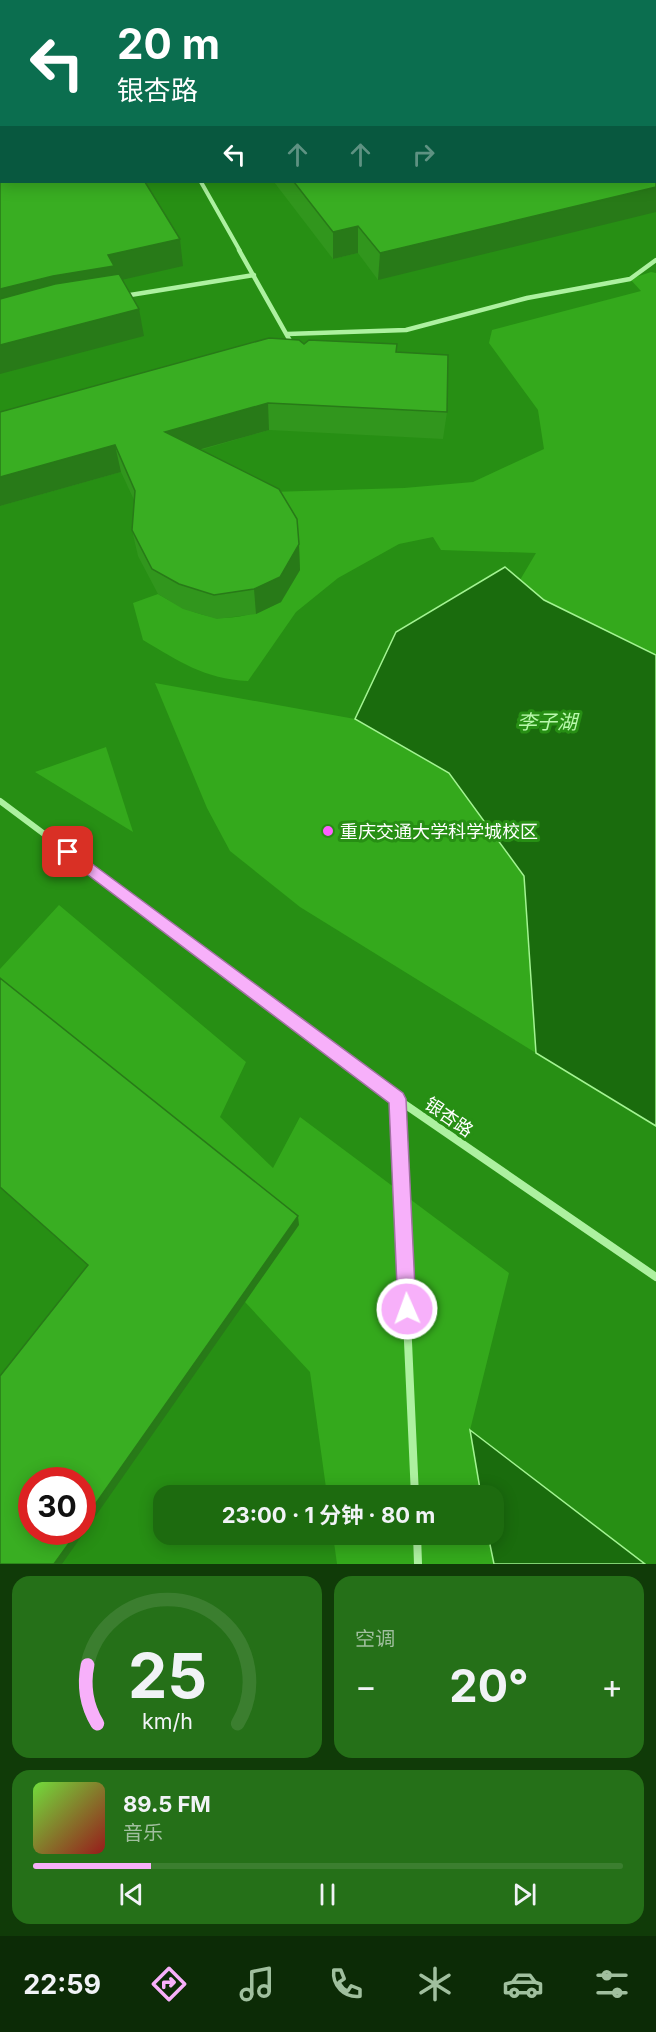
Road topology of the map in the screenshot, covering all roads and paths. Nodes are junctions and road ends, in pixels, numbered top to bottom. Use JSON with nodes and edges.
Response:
{"nodes":[{"id":1,"x":202,"y":183,"type":"edge"},
{"id":2,"x":655,"y":261,"type":"edge"},
{"id":3,"x":254,"y":275,"type":"junction"},
{"id":4,"x":117,"y":297,"type":"edge"},
{"id":5,"x":286,"y":334,"type":"junction"},
{"id":6,"x":296,"y":351,"type":"edge"},
{"id":7,"x":0,"y":801,"type":"edge"},
{"id":8,"x":398,"y":1099,"type":"junction"},
{"id":9,"x":656,"y":1277,"type":"edge"},
{"id":10,"x":415,"y":1485,"type":"edge"},
{"id":11,"x":417,"y":1545,"type":"edge"},
{"id":12,"x":418,"y":1564,"type":"edge"}],
"edges":[{"from":1,"to":3,"type":"street"},
{"from":2,"to":5,"type":"street"},
{"from":3,"to":4,"type":"street"},
{"from":3,"to":5,"type":"street"},
{"from":5,"to":6,"type":"street"},
{"from":7,"to":8,"type":"street","name":"银杏路"},
{"from":8,"to":9,"type":"street","name":"银杏路"},
{"from":8,"to":10,"type":"street"},
{"from":11,"to":12,"type":"street"}]}
